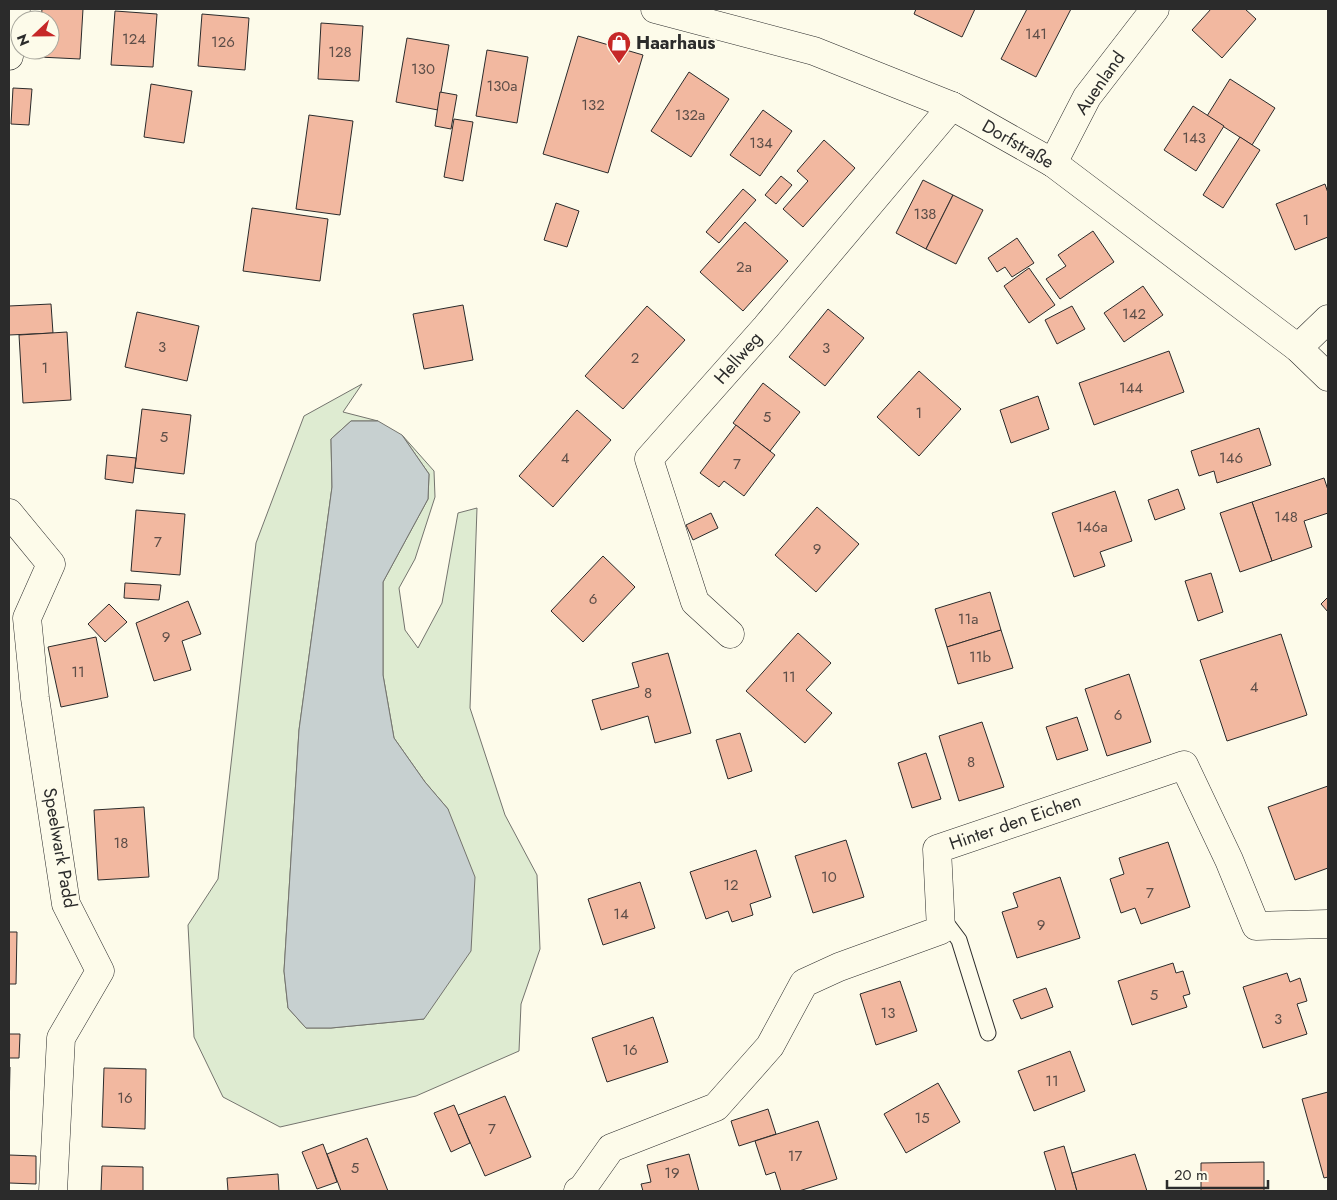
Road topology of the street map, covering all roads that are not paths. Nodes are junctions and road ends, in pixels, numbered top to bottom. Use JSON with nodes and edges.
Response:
{"nodes":[{"id":1,"x":16,"y":9,"type":"edge"},
{"id":2,"x":655,"y":9,"type":"edge"},
{"id":3,"x":1155,"y":9,"type":"edge"},
{"id":4,"x":9,"y":56,"type":"edge"},
{"id":5,"x":952,"y":106,"type":"junction"},
{"id":6,"x":1053,"y":162,"type":"junction"},
{"id":7,"x":1328,"y":318,"type":"edge"},
{"id":8,"x":1298,"y":348,"type":"junction"},
{"id":9,"x":1328,"y":377,"type":"edge"},
{"id":10,"x":9,"y":513,"type":"edge"},
{"id":11,"x":730,"y":634,"type":"dead end"},
{"id":12,"x":940,"y":915,"type":"junction"},
{"id":13,"x":1328,"y":924,"type":"edge"},
{"id":14,"x":988,"y":1033,"type":"dead end"},
{"id":15,"x":53,"y":1191,"type":"edge"},
{"id":16,"x":578,"y":1191,"type":"edge"}],
"edges":[{"from":1,"to":4,"type":"street"},
{"from":2,"to":5,"type":"street","name":"Dorfstraße"},
{"from":3,"to":6,"type":"street","name":"Auenland"},
{"from":5,"to":6,"type":"street","name":"Dorfstraße"},
{"from":5,"to":11,"type":"street","name":"Hellweg"},
{"from":6,"to":8,"type":"street","name":"Dorfstraße"},
{"from":7,"to":8,"type":"street"},
{"from":8,"to":9,"type":"street","name":"Dorfstraße"},
{"from":10,"to":15,"type":"street","name":"Speelwark Padd"},
{"from":12,"to":13,"type":"street","name":"Hinter den Eichen"},
{"from":12,"to":14,"type":"lane"},
{"from":12,"to":16,"type":"street","name":"Hinter den Eichen"}]}
